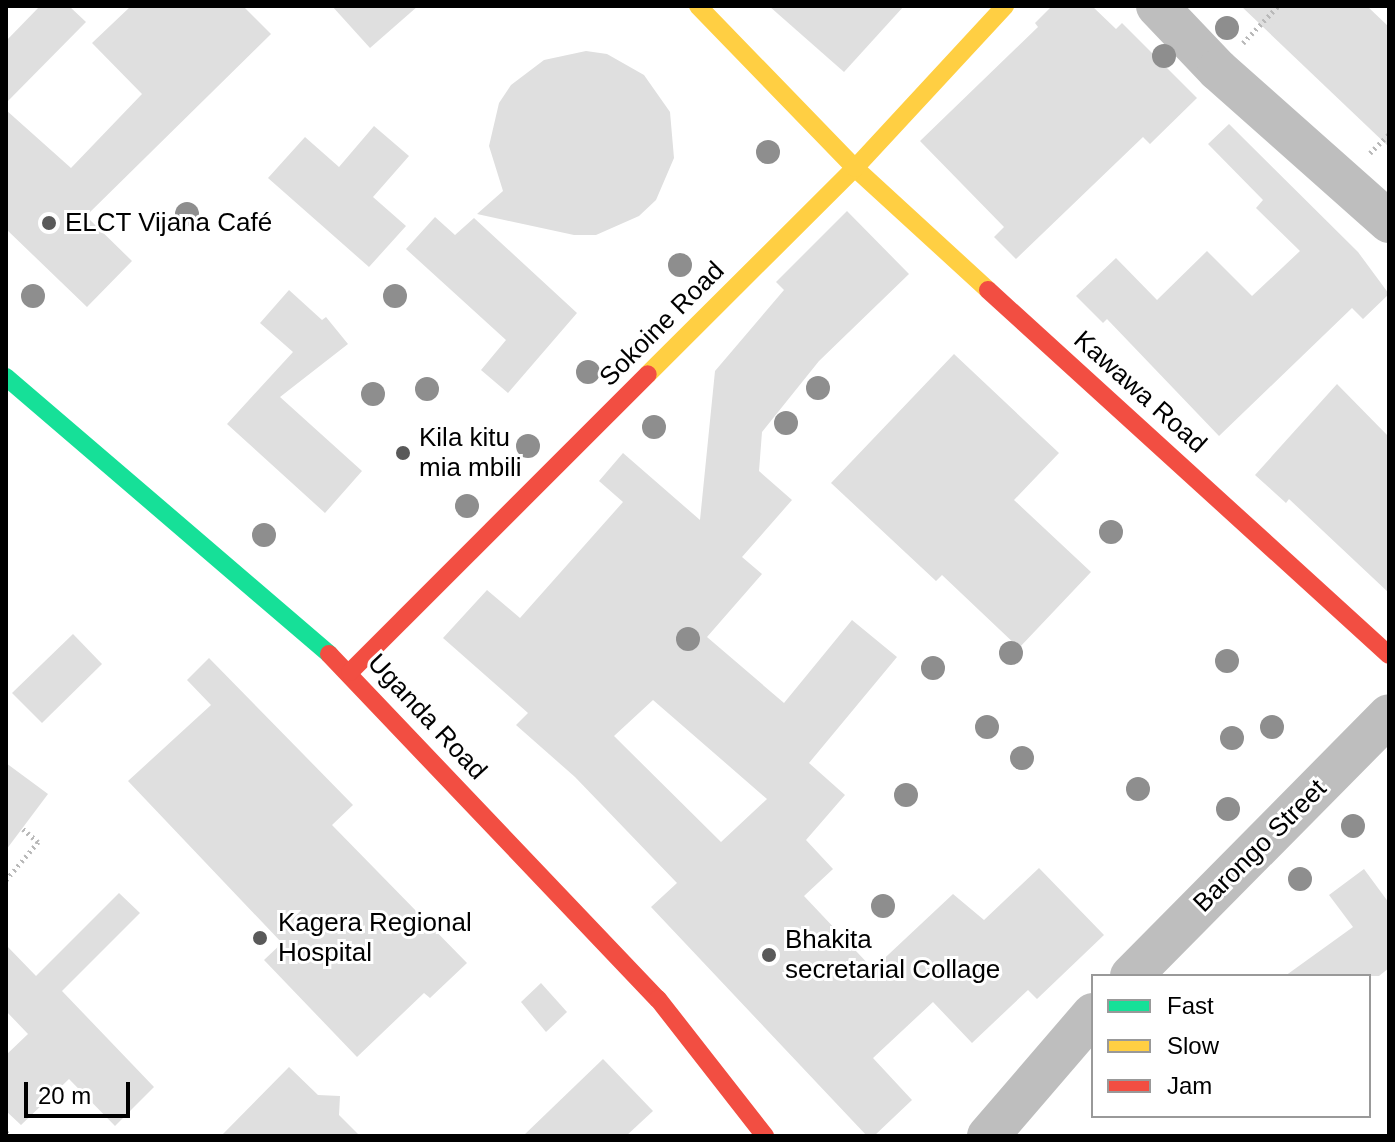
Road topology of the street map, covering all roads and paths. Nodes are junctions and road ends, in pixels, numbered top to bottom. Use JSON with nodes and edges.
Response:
{"nodes":[{"id":1,"x":698,"y":6,"type":"edge"},
{"id":2,"x":1005,"y":6,"type":"edge"},
{"id":3,"x":1157,"y":6,"type":"edge"},
{"id":4,"x":1278,"y":6,"type":"edge"},
{"id":5,"x":1218,"y":70,"type":"junction"},
{"id":6,"x":855,"y":168,"type":"junction"},
{"id":7,"x":1389,"y":222,"type":"edge"},
{"id":8,"x":6,"y":377,"type":"edge"},
{"id":9,"x":1389,"y":655,"type":"edge"},
{"id":10,"x":350,"y":672,"type":"junction"},
{"id":11,"x":1389,"y":715,"type":"edge"},
{"id":12,"x":23,"y":829,"type":"dead end"},
{"id":13,"x":6,"y":880,"type":"edge"},
{"id":14,"x":1133,"y":974,"type":"edge"},
{"id":15,"x":1091,"y":1016,"type":"edge"},
{"id":16,"x":765,"y":1136,"type":"edge"},
{"id":17,"x":988,"y":1136,"type":"edge"}],
"edges":[{"from":1,"to":6,"type":"street","name":"Kawawa Road"},
{"from":2,"to":6,"type":"street","name":"Sokoine Road"},
{"from":3,"to":5,"type":"street"},
{"from":4,"to":5,"type":"path"},
{"from":5,"to":7,"type":"street"},
{"from":6,"to":9,"type":"street","name":"Kawawa Road"},
{"from":6,"to":10,"type":"street","name":"Sokoine Road"},
{"from":8,"to":10,"type":"street","name":"Uganda Road"},
{"from":10,"to":16,"type":"street","name":"Uganda Road"},
{"from":11,"to":14,"type":"street","name":"Barongo Street"},
{"from":12,"to":13,"type":"path"},
{"from":15,"to":17,"type":"street"}]}
